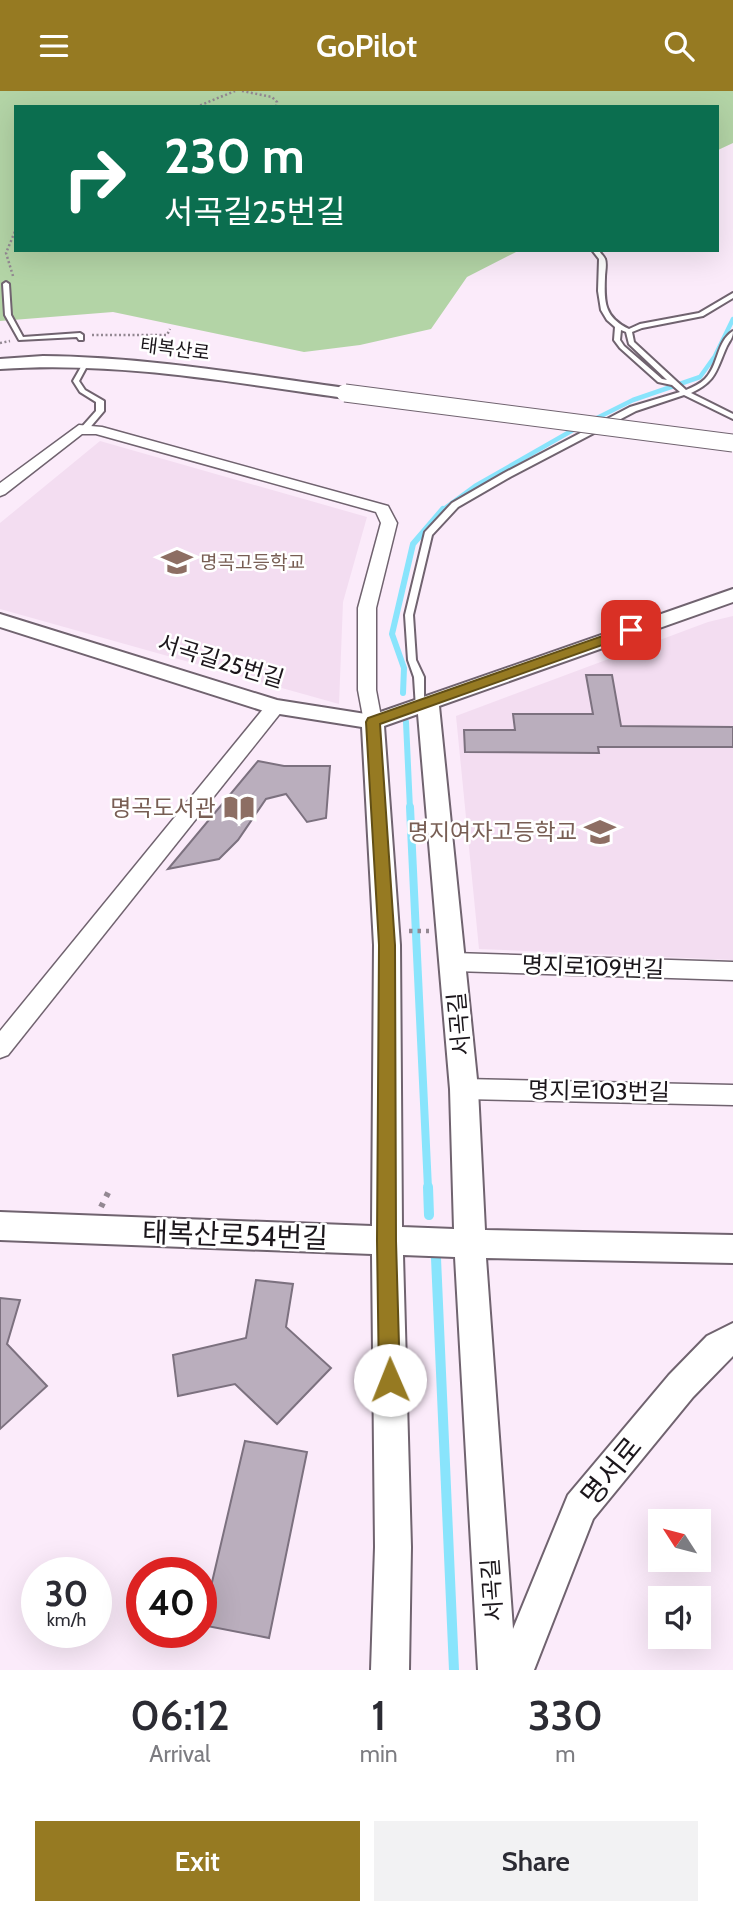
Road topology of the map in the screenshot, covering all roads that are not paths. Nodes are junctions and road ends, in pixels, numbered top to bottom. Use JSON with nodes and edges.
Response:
{"nodes":[{"id":1,"x":596,"y":252,"type":"edge"},
{"id":2,"x":6,"y":284,"type":"road end"},
{"id":3,"x":733,"y":295,"type":"edge"},
{"id":4,"x":618,"y":327,"type":"junction"},
{"id":5,"x":629,"y":331,"type":"junction"},
{"id":6,"x":733,"y":333,"type":"edge"},
{"id":7,"x":81,"y":337,"type":"road end"},
{"id":8,"x":0,"y":365,"type":"edge"},
{"id":9,"x":83,"y":368,"type":"dead end"},
{"id":10,"x":674,"y":383,"type":"junction"},
{"id":11,"x":685,"y":393,"type":"junction"},
{"id":12,"x":731,"y":415,"type":"edge"},
{"id":13,"x":84,"y":429,"type":"junction"},
{"id":14,"x":733,"y":443,"type":"edge"},
{"id":15,"x":0,"y":491,"type":"edge"},
{"id":16,"x":733,"y":594,"type":"edge"},
{"id":17,"x":0,"y":620,"type":"edge"},
{"id":18,"x":424,"y":704,"type":"junction"},
{"id":19,"x":275,"y":707,"type":"junction"},
{"id":20,"x":373,"y":722,"type":"junction"},
{"id":21,"x":454,"y":962,"type":"junction"},
{"id":22,"x":733,"y":971,"type":"edge"},
{"id":23,"x":0,"y":1048,"type":"edge"},
{"id":24,"x":464,"y":1089,"type":"junction"},
{"id":25,"x":733,"y":1095,"type":"edge"},
{"id":26,"x":0,"y":1226,"type":"edge"},
{"id":27,"x":387,"y":1241,"type":"junction"},
{"id":28,"x":470,"y":1244,"type":"junction"},
{"id":29,"x":733,"y":1249,"type":"edge"},
{"id":30,"x":733,"y":1338,"type":"edge"},
{"id":31,"x":390,"y":1670,"type":"edge"},
{"id":32,"x":497,"y":1670,"type":"edge"},
{"id":33,"x":515,"y":1670,"type":"edge"}],
"edges":[{"from":1,"to":4,"type":"lane"},
{"from":2,"to":7,"type":"lane"},
{"from":3,"to":5,"type":"lane"},
{"from":4,"to":5,"type":"lane"},
{"from":4,"to":10,"type":"lane"},
{"from":5,"to":10,"type":"lane"},
{"from":6,"to":11,"type":"lane"},
{"from":8,"to":14,"type":"street","name":"태복산로","bridge":true},
{"from":9,"to":13,"type":"lane"},
{"from":10,"to":11,"type":"lane"},
{"from":11,"to":12,"type":"lane"},
{"from":11,"to":18,"type":"lane"},
{"from":13,"to":15,"type":"street"},
{"from":13,"to":20,"type":"street"},
{"from":16,"to":18,"type":"street"},
{"from":17,"to":19,"type":"street","name":"서곡길25번길"},
{"from":18,"to":20,"type":"street","name":"서곡길25번길"},
{"from":18,"to":21,"type":"street","name":"서곡길"},
{"from":19,"to":20,"type":"street","name":"서곡길25번길"},
{"from":19,"to":23,"type":"street"},
{"from":20,"to":27,"type":"street"},
{"from":21,"to":22,"type":"street","name":"명지로109번길"},
{"from":21,"to":24,"type":"street","name":"서곡길"},
{"from":24,"to":25,"type":"street","name":"명지로103번길"},
{"from":24,"to":28,"type":"street","name":"서곡길"},
{"from":26,"to":27,"type":"street","name":"태복산로54번길"},
{"from":27,"to":28,"type":"street","name":"태복산로54번길"},
{"from":27,"to":31,"type":"street"},
{"from":28,"to":29,"type":"street"},
{"from":28,"to":32,"type":"street","name":"서곡길"},
{"from":30,"to":33,"type":"street","name":"명서로"}]}
